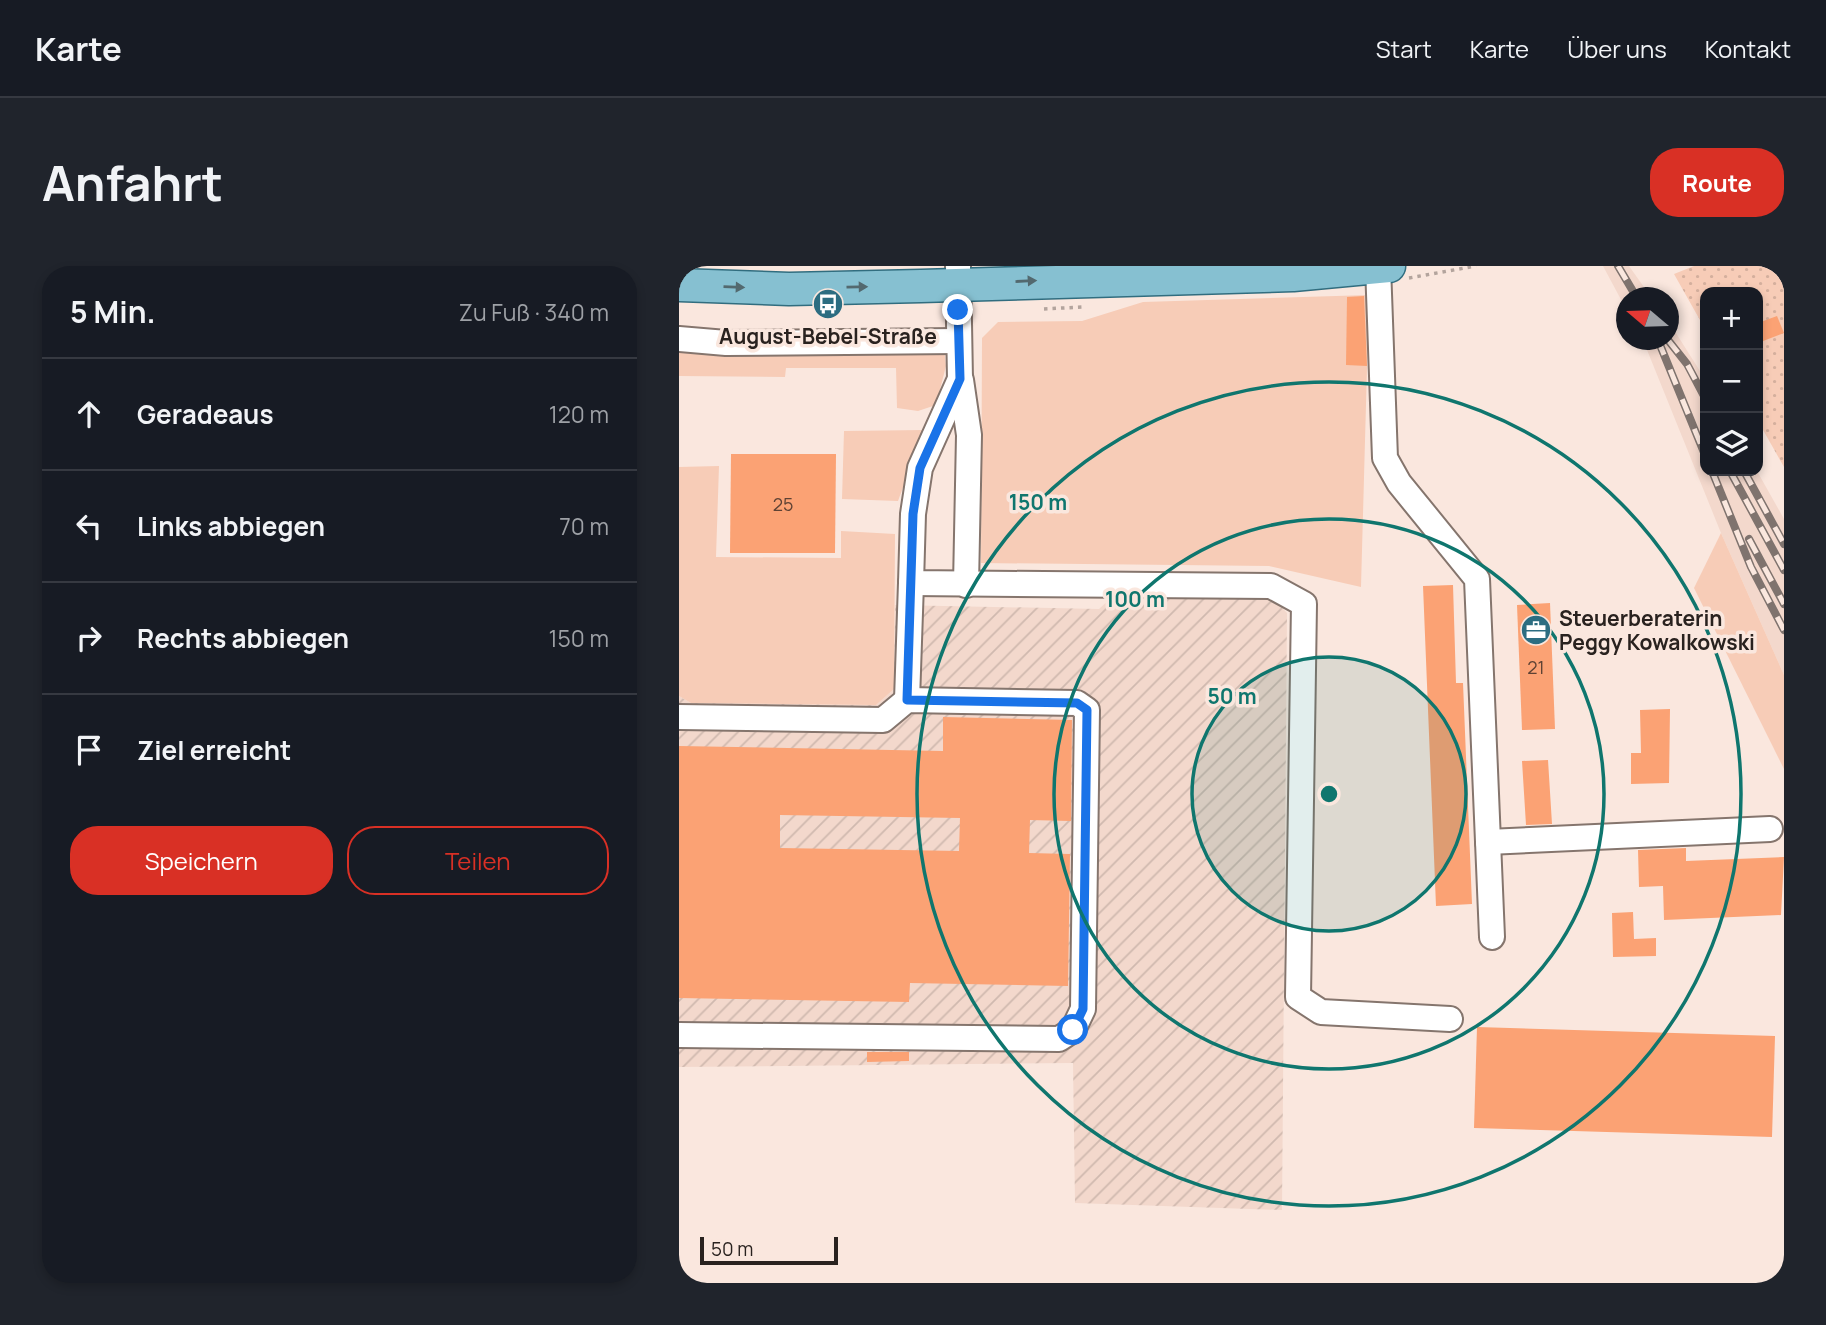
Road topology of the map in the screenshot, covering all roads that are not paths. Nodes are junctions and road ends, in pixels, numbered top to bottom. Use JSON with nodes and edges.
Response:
{"nodes":[{"id":1,"x":1382,"y":267,"type":"edge"},
{"id":2,"x":958,"y":275,"type":"edge"},
{"id":3,"x":679,"y":285,"type":"edge"},
{"id":4,"x":679,"y":339,"type":"edge"},
{"id":5,"x":959,"y":341,"type":"junction"},
{"id":6,"x":960,"y":379,"type":"junction"},
{"id":7,"x":911,"y":583,"type":"junction"},
{"id":8,"x":966,"y":585,"type":"junction"},
{"id":9,"x":907,"y":700,"type":"junction"},
{"id":10,"x":679,"y":717,"type":"edge"},
{"id":11,"x":1770,"y":828,"type":"dead end"},
{"id":12,"x":1488,"y":842,"type":"junction"},
{"id":13,"x":1492,"y":937,"type":"dead end"},
{"id":14,"x":1450,"y":1019,"type":"dead end"},
{"id":15,"x":679,"y":1035,"type":"edge"}],
"edges":[{"from":2,"to":1,"type":"main road","one_way":true},
{"from":1,"to":12,"type":"lane"},
{"from":3,"to":2,"type":"main road","one_way":true},
{"from":2,"to":5,"type":"lane"},
{"from":4,"to":5,"type":"lane"},
{"from":5,"to":6,"type":"lane"},
{"from":6,"to":7,"type":"lane"},
{"from":6,"to":8,"type":"lane"},
{"from":7,"to":8,"type":"lane"},
{"from":7,"to":9,"type":"lane"},
{"from":8,"to":14,"type":"lane"},
{"from":9,"to":10,"type":"lane"},
{"from":9,"to":15,"type":"lane"},
{"from":11,"to":12,"type":"lane"},
{"from":12,"to":13,"type":"lane"}]}
